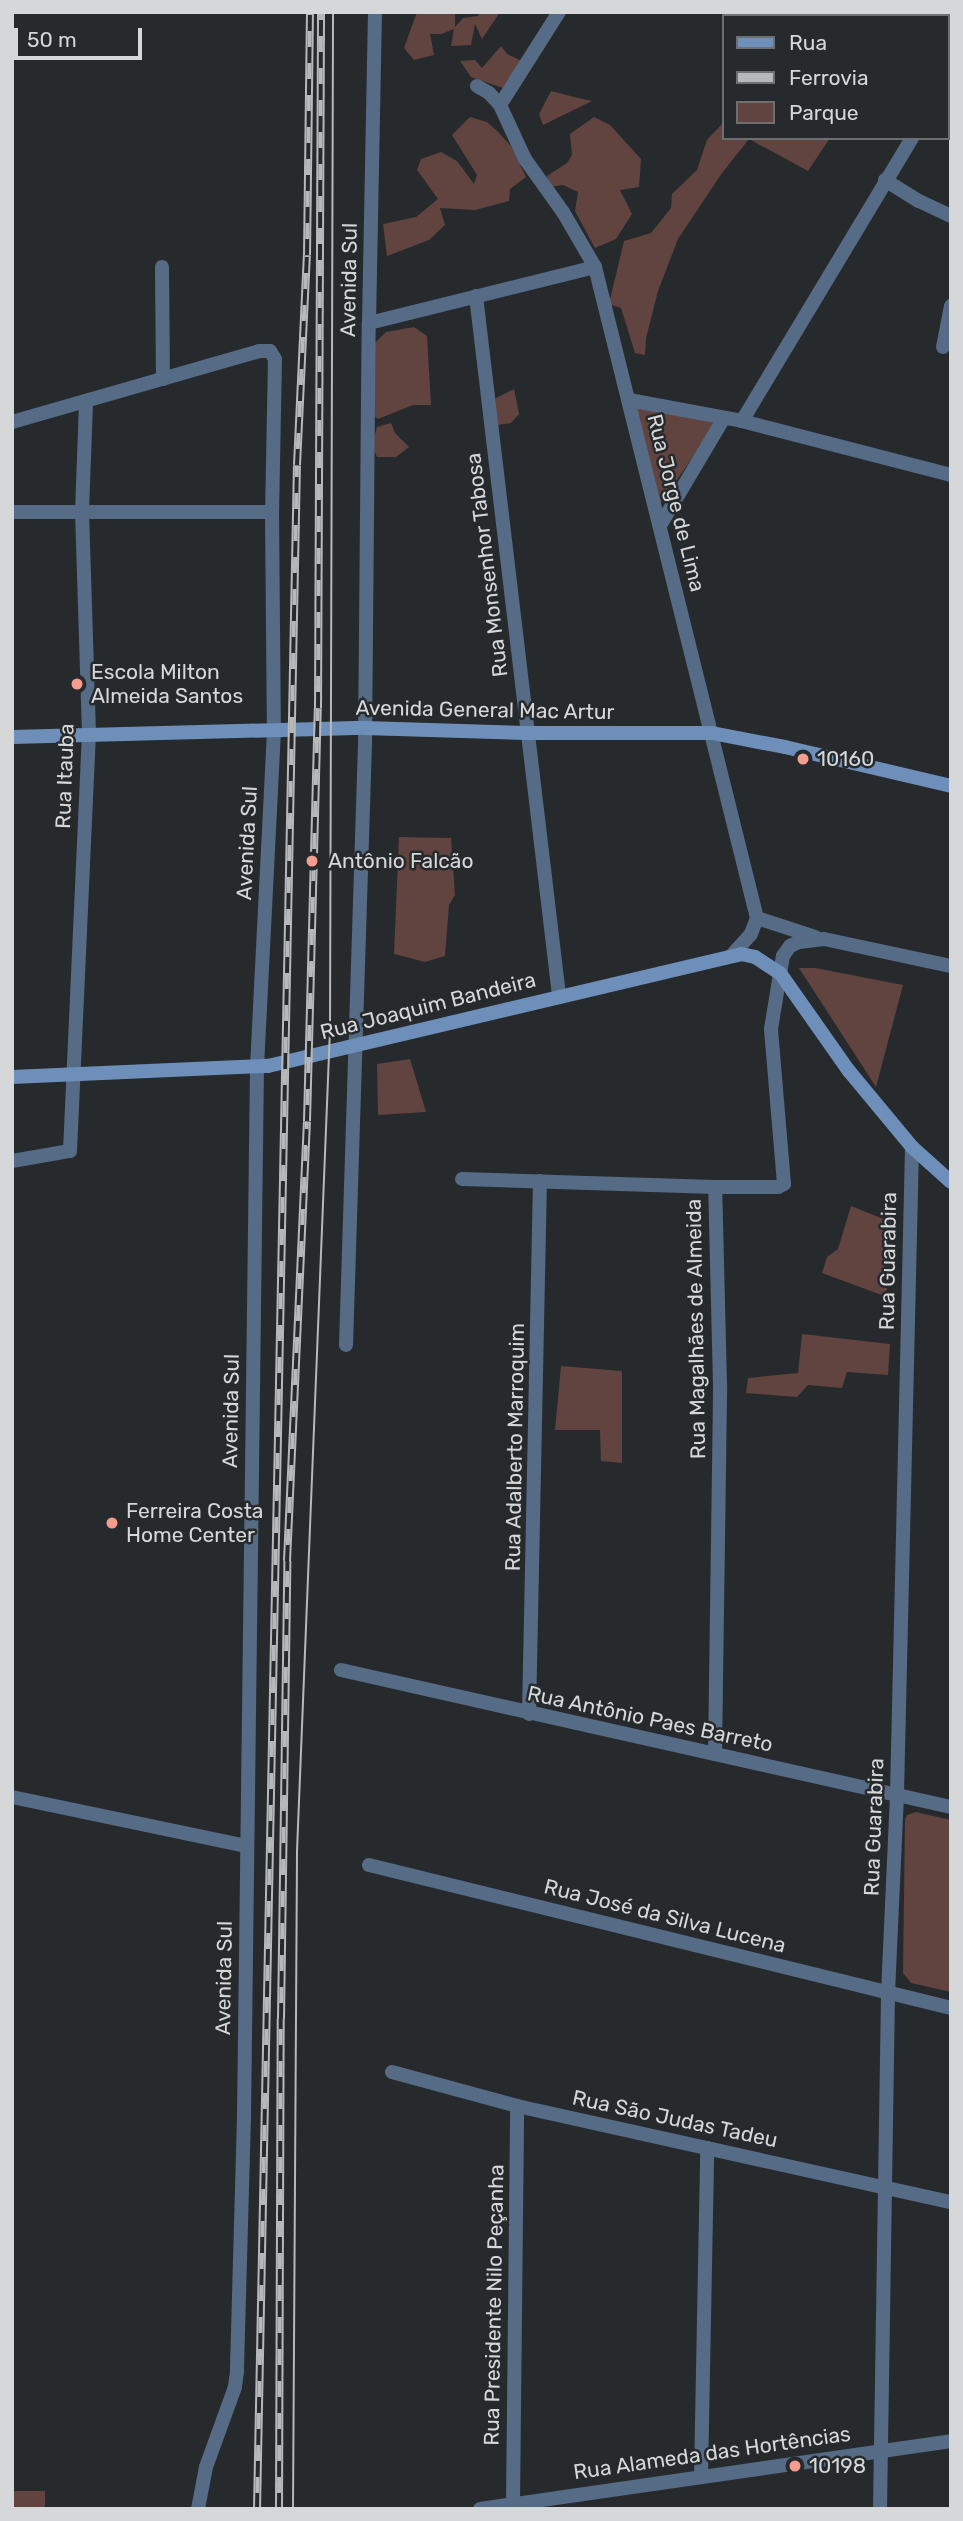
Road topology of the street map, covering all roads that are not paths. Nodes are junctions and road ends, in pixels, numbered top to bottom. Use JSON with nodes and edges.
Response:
{"nodes":[{"id":1,"x":375,"y":12,"type":"edge"},
{"id":2,"x":559,"y":12,"type":"edge"},
{"id":3,"x":477,"y":86,"type":"dead end"},
{"id":4,"x":500,"y":105,"type":"junction"},
{"id":5,"x":911,"y":140,"type":"edge"},
{"id":6,"x":885,"y":180,"type":"junction"},
{"id":7,"x":951,"y":216,"type":"edge"},
{"id":8,"x":162,"y":267,"type":"dead end"},
{"id":9,"x":594,"y":267,"type":"junction"},
{"id":10,"x":476,"y":296,"type":"junction"},
{"id":11,"x":951,"y":306,"type":"edge"},
{"id":12,"x":369,"y":323,"type":"junction"},
{"id":13,"x":943,"y":347,"type":"dead end"},
{"id":14,"x":163,"y":379,"type":"junction"},
{"id":15,"x":629,"y":400,"type":"junction"},
{"id":16,"x":86,"y":402,"type":"junction"},
{"id":17,"x":724,"y":418,"type":"junction"},
{"id":18,"x":743,"y":421,"type":"junction"},
{"id":19,"x":12,"y":422,"type":"edge"},
{"id":20,"x":951,"y":475,"type":"edge"},
{"id":21,"x":12,"y":512,"type":"edge"},
{"id":22,"x":82,"y":512,"type":"junction"},
{"id":23,"x":272,"y":512,"type":"junction"},
{"id":24,"x":661,"y":524,"type":"junction"},
{"id":25,"x":365,"y":728,"type":"junction"},
{"id":26,"x":274,"y":731,"type":"junction"},
{"id":27,"x":528,"y":733,"type":"junction"},
{"id":28,"x":712,"y":733,"type":"junction"},
{"id":29,"x":89,"y":734,"type":"junction"},
{"id":30,"x":12,"y":737,"type":"edge"},
{"id":31,"x":951,"y":786,"type":"edge"},
{"id":32,"x":757,"y":918,"type":"junction"},
{"id":33,"x":824,"y":939,"type":"junction"},
{"id":34,"x":732,"y":955,"type":"junction"},
{"id":35,"x":951,"y":966,"type":"edge"},
{"id":36,"x":780,"y":973,"type":"junction"},
{"id":37,"x":559,"y":995,"type":"junction"},
{"id":38,"x":358,"y":1045,"type":"junction"},
{"id":39,"x":257,"y":1067,"type":"junction"},
{"id":40,"x":75,"y":1076,"type":"junction"},
{"id":41,"x":12,"y":1077,"type":"edge"},
{"id":42,"x":912,"y":1147,"type":"junction"},
{"id":43,"x":12,"y":1161,"type":"edge"},
{"id":44,"x":462,"y":1179,"type":"dead end"},
{"id":45,"x":540,"y":1181,"type":"junction"},
{"id":46,"x":951,"y":1182,"type":"edge"},
{"id":47,"x":715,"y":1188,"type":"junction"},
{"id":48,"x":346,"y":1345,"type":"dead end"},
{"id":49,"x":341,"y":1670,"type":"dead end"},
{"id":50,"x":529,"y":1714,"type":"junction"},
{"id":51,"x":715,"y":1754,"type":"junction"},
{"id":52,"x":897,"y":1794,"type":"junction"},
{"id":53,"x":12,"y":1797,"type":"edge"},
{"id":54,"x":951,"y":1807,"type":"edge"},
{"id":55,"x":247,"y":1846,"type":"junction"},
{"id":56,"x":369,"y":1865,"type":"dead end"},
{"id":57,"x":888,"y":1993,"type":"junction"},
{"id":58,"x":951,"y":2008,"type":"edge"},
{"id":59,"x":393,"y":2072,"type":"dead end"},
{"id":60,"x":517,"y":2106,"type":"junction"},
{"id":61,"x":707,"y":2148,"type":"junction"},
{"id":62,"x":886,"y":2186,"type":"junction"},
{"id":63,"x":951,"y":2202,"type":"edge"},
{"id":64,"x":951,"y":2441,"type":"edge"},
{"id":65,"x":881,"y":2450,"type":"junction"},
{"id":66,"x":701,"y":2475,"type":"junction"},
{"id":67,"x":513,"y":2504,"type":"junction"},
{"id":68,"x":198,"y":2509,"type":"edge"},
{"id":69,"x":480,"y":2509,"type":"edge"},
{"id":70,"x":880,"y":2509,"type":"edge"}],
"edges":[{"from":1,"to":12,"type":"street","name":"Avenida Sul"},
{"from":2,"to":4,"type":"street"},
{"from":3,"to":4,"type":"street","name":"Rua Jorge de Lima"},
{"from":4,"to":9,"type":"street","name":"Rua Jorge de Lima"},
{"from":5,"to":6,"type":"street"},
{"from":6,"to":7,"type":"street"},
{"from":6,"to":18,"type":"street"},
{"from":8,"to":14,"type":"street"},
{"from":9,"to":10,"type":"street"},
{"from":9,"to":15,"type":"street","name":"Rua Jorge de Lima"},
{"from":10,"to":12,"type":"street"},
{"from":10,"to":27,"type":"street","name":"Rua Monsenhor Tabosa"},
{"from":11,"to":13,"type":"street"},
{"from":12,"to":25,"type":"street","name":"Avenida Sul"},
{"from":14,"to":16,"type":"street"},
{"from":14,"to":23,"type":"street","name":"Avenida Sul"},
{"from":15,"to":17,"type":"street"},
{"from":15,"to":24,"type":"street","name":"Rua Jorge de Lima"},
{"from":16,"to":19,"type":"street"},
{"from":16,"to":22,"type":"street","name":"Rua Itauba"},
{"from":17,"to":18,"type":"street"},
{"from":17,"to":24,"type":"street"},
{"from":18,"to":20,"type":"street"},
{"from":21,"to":22,"type":"street"},
{"from":22,"to":23,"type":"street"},
{"from":22,"to":29,"type":"street","name":"Rua Itauba"},
{"from":23,"to":26,"type":"street","name":"Avenida Sul"},
{"from":24,"to":28,"type":"street","name":"Rua Jorge de Lima"},
{"from":25,"to":26,"type":"main road","name":"Avenida General Mac Artur"},
{"from":25,"to":27,"type":"main road","name":"Avenida General Mac Artur"},
{"from":25,"to":38,"type":"street","name":"Avenida Sul"},
{"from":26,"to":29,"type":"main road","name":"Avenida General Mac Artur"},
{"from":26,"to":39,"type":"street","name":"Avenida Sul"},
{"from":27,"to":28,"type":"main road","name":"Avenida General Mac Artur"},
{"from":27,"to":37,"type":"street","name":"Rua Monsenhor Tabosa"},
{"from":28,"to":31,"type":"main road","name":"Avenida General Mac Artur"},
{"from":28,"to":32,"type":"street","name":"Rua Jorge de Lima"},
{"from":29,"to":30,"type":"main road","name":"Avenida General Mac Artur"},
{"from":29,"to":40,"type":"street","name":"Rua Itauba"},
{"from":32,"to":33,"type":"street"},
{"from":32,"to":34,"type":"street"},
{"from":33,"to":35,"type":"street"},
{"from":33,"to":36,"type":"street"},
{"from":34,"to":36,"type":"main road","name":"Rua Joaquim Bandeira"},
{"from":34,"to":37,"type":"main road","name":"Rua Joaquim Bandeira"},
{"from":36,"to":42,"type":"main road"},
{"from":36,"to":47,"type":"street","name":"Rua Magalhães de Almeida"},
{"from":37,"to":38,"type":"main road","name":"Rua Joaquim Bandeira"},
{"from":38,"to":39,"type":"main road","name":"Rua Joaquim Bandeira"},
{"from":38,"to":48,"type":"street","name":"Avenida Sul"},
{"from":39,"to":40,"type":"main road","name":"Rua Joaquim Bandeira"},
{"from":39,"to":55,"type":"street","name":"Avenida Sul"},
{"from":40,"to":41,"type":"main road","name":"Rua Joaquim Bandeira"},
{"from":40,"to":43,"type":"street","name":"Rua Itauba"},
{"from":42,"to":46,"type":"main road"},
{"from":42,"to":52,"type":"street","name":"Rua Guarabira"},
{"from":44,"to":45,"type":"street"},
{"from":45,"to":47,"type":"street"},
{"from":45,"to":50,"type":"street","name":"Rua Adalberto Marroquim"},
{"from":47,"to":51,"type":"street","name":"Rua Magalhães de Almeida"},
{"from":49,"to":50,"type":"street","name":"Rua Antônio Paes Barreto"},
{"from":50,"to":51,"type":"street","name":"Rua Antônio Paes Barreto"},
{"from":51,"to":52,"type":"street","name":"Rua Antônio Paes Barreto"},
{"from":52,"to":54,"type":"street","name":"Rua Antônio Paes Barreto"},
{"from":52,"to":57,"type":"street","name":"Rua Guarabira"},
{"from":53,"to":55,"type":"street"},
{"from":55,"to":68,"type":"street","name":"Avenida Sul"},
{"from":56,"to":57,"type":"street","name":"Rua José da Silva Lucena"},
{"from":57,"to":58,"type":"street","name":"Rua José da Silva Lucena"},
{"from":57,"to":62,"type":"street","name":"Rua Guarabira"},
{"from":59,"to":60,"type":"street","name":"Rua São Judas Tadeu"},
{"from":60,"to":61,"type":"street","name":"Rua São Judas Tadeu"},
{"from":60,"to":67,"type":"street","name":"Rua Presidente Nilo Peçanha"},
{"from":61,"to":62,"type":"street","name":"Rua São Judas Tadeu"},
{"from":61,"to":66,"type":"street"},
{"from":62,"to":63,"type":"street","name":"Rua São Judas Tadeu"},
{"from":62,"to":65,"type":"street","name":"Rua Guarabira"},
{"from":64,"to":65,"type":"street","name":"Rua Alameda das Hortências"},
{"from":65,"to":66,"type":"street","name":"Rua Alameda das Hortências"},
{"from":65,"to":70,"type":"street","name":"Rua Guarabira"},
{"from":66,"to":67,"type":"street","name":"Rua Alameda das Hortências"},
{"from":67,"to":69,"type":"street","name":"Rua Alameda das Hortências"}]}
